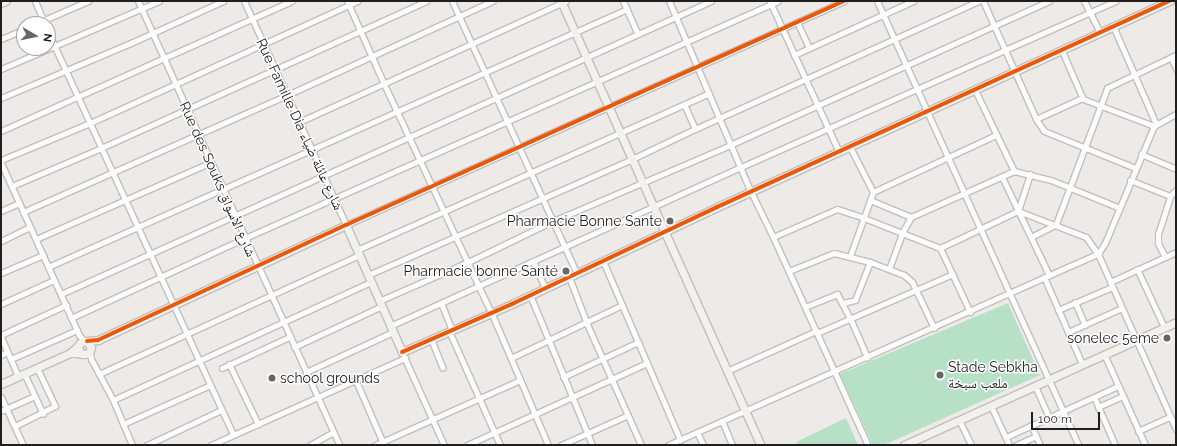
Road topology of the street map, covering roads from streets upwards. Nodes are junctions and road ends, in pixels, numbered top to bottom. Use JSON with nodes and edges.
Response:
{"nodes":[{"id":1,"x":6,"y":1,"type":"edge"},
{"id":2,"x":35,"y":1,"type":"edge"},
{"id":3,"x":88,"y":1,"type":"edge"},
{"id":4,"x":138,"y":1,"type":"edge"},
{"id":5,"x":159,"y":1,"type":"edge"},
{"id":6,"x":224,"y":1,"type":"edge"},
{"id":7,"x":244,"y":1,"type":"edge"},
{"id":8,"x":291,"y":1,"type":"edge"},
{"id":9,"x":358,"y":1,"type":"edge"},
{"id":10,"x":426,"y":1,"type":"edge"},
{"id":11,"x":452,"y":1,"type":"edge"},
{"id":12,"x":492,"y":1,"type":"edge"},
{"id":13,"x":624,"y":1,"type":"edge"},
{"id":14,"x":669,"y":1,"type":"edge"},
{"id":15,"x":711,"y":1,"type":"edge"},
{"id":16,"x":778,"y":1,"type":"edge"},
{"id":17,"x":844,"y":1,"type":"edge"},
{"id":18,"x":876,"y":1,"type":"edge"},
{"id":19,"x":913,"y":1,"type":"edge"},
{"id":20,"x":978,"y":1,"type":"edge"},
{"id":21,"x":983,"y":1,"type":"edge"},
{"id":22,"x":1049,"y":1,"type":"edge"},
{"id":23,"x":1084,"y":1,"type":"edge"},
{"id":24,"x":1115,"y":1,"type":"edge"},
{"id":25,"x":1170,"y":1,"type":"edge"},
{"id":26,"x":563,"y":2,"type":"edge"},
{"id":27,"x":770,"y":2,"type":"edge"},
{"id":28,"x":1,"y":3,"type":"edge"},
{"id":29,"x":348,"y":3,"type":"edge"},
{"id":30,"x":142,"y":9,"type":"junction"},
{"id":31,"x":627,"y":9,"type":"junction"},
{"id":32,"x":1090,"y":13,"type":"junction"},
{"id":33,"x":883,"y":14,"type":"junction"},
{"id":34,"x":41,"y":16,"type":"edge"},
{"id":35,"x":56,"y":16,"type":"edge"},
{"id":36,"x":459,"y":16,"type":"junction"},
{"id":37,"x":675,"y":17,"type":"junction"},
{"id":38,"x":252,"y":19,"type":"junction"},
{"id":39,"x":797,"y":22,"type":"junction"},
{"id":40,"x":993,"y":25,"type":"junction"},
{"id":41,"x":1113,"y":26,"type":"junction"},
{"id":42,"x":782,"y":29,"type":"junction"},
{"id":43,"x":360,"y":30,"type":"junction"},
{"id":44,"x":16,"y":32,"type":"edge"},
{"id":45,"x":575,"y":33,"type":"junction"},
{"id":46,"x":1100,"y":33,"type":"junction"},
{"id":47,"x":153,"y":34,"type":"junction"},
{"id":48,"x":638,"y":34,"type":"junction"},
{"id":49,"x":1,"y":39,"type":"edge"},
{"id":50,"x":895,"y":40,"type":"junction"},
{"id":51,"x":686,"y":41,"type":"junction"},
{"id":52,"x":263,"y":44,"type":"junction"},
{"id":53,"x":471,"y":44,"type":"junction"},
{"id":54,"x":56,"y":46,"type":"edge"},
{"id":55,"x":56,"y":48,"type":"edge"},
{"id":56,"x":809,"y":48,"type":"junction"},
{"id":57,"x":1005,"y":50,"type":"junction"},
{"id":58,"x":1062,"y":51,"type":"junction"},
{"id":59,"x":794,"y":55,"type":"junction"},
{"id":60,"x":32,"y":56,"type":"edge"},
{"id":61,"x":372,"y":56,"type":"junction"},
{"id":62,"x":1173,"y":56,"type":"edge"},
{"id":63,"x":586,"y":58,"type":"junction"},
{"id":64,"x":164,"y":59,"type":"junction"},
{"id":65,"x":907,"y":65,"type":"junction"},
{"id":66,"x":698,"y":67,"type":"junction"},
{"id":67,"x":1,"y":69,"type":"edge"},
{"id":68,"x":275,"y":69,"type":"junction"},
{"id":69,"x":1176,"y":69,"type":"edge"},
{"id":70,"x":66,"y":71,"type":"junction"},
{"id":71,"x":1016,"y":71,"type":"junction"},
{"id":72,"x":485,"y":73,"type":"junction"},
{"id":73,"x":1135,"y":73,"type":"junction"},
{"id":74,"x":805,"y":79,"type":"junction"},
{"id":75,"x":597,"y":82,"type":"junction"},
{"id":76,"x":176,"y":84,"type":"junction"},
{"id":77,"x":384,"y":84,"type":"junction"},
{"id":78,"x":917,"y":89,"type":"junction"},
{"id":79,"x":975,"y":90,"type":"junction"},
{"id":80,"x":709,"y":93,"type":"junction"},
{"id":81,"x":287,"y":95,"type":"junction"},
{"id":82,"x":1,"y":98,"type":"edge"},
{"id":83,"x":78,"y":98,"type":"junction"},
{"id":84,"x":496,"y":98,"type":"junction"},
{"id":85,"x":1082,"y":98,"type":"junction"},
{"id":86,"x":684,"y":104,"type":"junction"},
{"id":87,"x":817,"y":105,"type":"junction"},
{"id":88,"x":1100,"y":106,"type":"junction"},
{"id":89,"x":608,"y":107,"type":"junction"},
{"id":90,"x":187,"y":110,"type":"junction"},
{"id":91,"x":397,"y":112,"type":"junction"},
{"id":92,"x":927,"y":112,"type":"junction"},
{"id":93,"x":1176,"y":114,"type":"edge"},
{"id":94,"x":719,"y":118,"type":"junction"},
{"id":95,"x":1036,"y":119,"type":"junction"},
{"id":96,"x":299,"y":122,"type":"junction"},
{"id":97,"x":507,"y":122,"type":"junction"},
{"id":98,"x":90,"y":123,"type":"junction"},
{"id":99,"x":1155,"y":125,"type":"junction"},
{"id":100,"x":695,"y":129,"type":"junction"},
{"id":101,"x":828,"y":129,"type":"junction"},
{"id":102,"x":1,"y":131,"type":"edge"},
{"id":103,"x":620,"y":133,"type":"junction"},
{"id":104,"x":198,"y":135,"type":"junction"},
{"id":105,"x":996,"y":135,"type":"junction"},
{"id":106,"x":409,"y":137,"type":"junction"},
{"id":107,"x":730,"y":145,"type":"junction"},
{"id":108,"x":850,"y":147,"type":"junction"},
{"id":109,"x":101,"y":148,"type":"junction"},
{"id":110,"x":518,"y":148,"type":"junction"},
{"id":111,"x":1085,"y":149,"type":"junction"},
{"id":112,"x":312,"y":150,"type":"junction"},
{"id":113,"x":839,"y":152,"type":"junction"},
{"id":114,"x":1141,"y":154,"type":"junction"},
{"id":115,"x":947,"y":158,"type":"junction"},
{"id":116,"x":632,"y":160,"type":"junction"},
{"id":117,"x":420,"y":161,"type":"junction"},
{"id":118,"x":1,"y":162,"type":"edge"},
{"id":119,"x":211,"y":162,"type":"junction"},
{"id":120,"x":741,"y":167,"type":"junction"},
{"id":121,"x":1135,"y":168,"type":"junction"},
{"id":122,"x":1176,"y":169,"type":"edge"},
{"id":123,"x":1014,"y":171,"type":"junction"},
{"id":124,"x":112,"y":173,"type":"junction"},
{"id":125,"x":530,"y":174,"type":"junction"},
{"id":126,"x":1030,"y":174,"type":"junction"},
{"id":127,"x":324,"y":176,"type":"junction"},
{"id":128,"x":7,"y":177,"type":"junction"},
{"id":129,"x":1002,"y":177,"type":"junction"},
{"id":130,"x":2,"y":180,"type":"edge"},
{"id":131,"x":1130,"y":180,"type":"junction"},
{"id":132,"x":642,"y":182,"type":"junction"},
{"id":133,"x":12,"y":186,"type":"junction"},
{"id":134,"x":432,"y":186,"type":"junction"},
{"id":135,"x":1069,"y":188,"type":"junction"},
{"id":136,"x":223,"y":190,"type":"junction"},
{"id":137,"x":1176,"y":190,"type":"edge"},
{"id":138,"x":751,"y":192,"type":"junction"},
{"id":139,"x":873,"y":192,"type":"junction"},
{"id":140,"x":963,"y":194,"type":"junction"},
{"id":141,"x":1170,"y":196,"type":"junction"},
{"id":142,"x":334,"y":198,"type":"junction"},
{"id":143,"x":542,"y":199,"type":"junction"},
{"id":144,"x":125,"y":200,"type":"junction"},
{"id":145,"x":870,"y":200,"type":"junction"},
{"id":146,"x":19,"y":203,"type":"junction"},
{"id":147,"x":652,"y":207,"type":"junction"},
{"id":148,"x":1120,"y":208,"type":"junction"},
{"id":149,"x":1,"y":211,"type":"edge"},
{"id":150,"x":1018,"y":211,"type":"junction"},
{"id":151,"x":23,"y":212,"type":"junction"},
{"id":152,"x":444,"y":212,"type":"junction"},
{"id":153,"x":235,"y":216,"type":"junction"},
{"id":154,"x":911,"y":217,"type":"junction"},
{"id":155,"x":864,"y":218,"type":"junction"},
{"id":156,"x":553,"y":221,"type":"junction"},
{"id":157,"x":1056,"y":224,"type":"junction"},
{"id":158,"x":346,"y":225,"type":"junction"},
{"id":159,"x":30,"y":227,"type":"junction"},
{"id":160,"x":138,"y":227,"type":"junction"},
{"id":161,"x":979,"y":229,"type":"junction"},
{"id":162,"x":664,"y":233,"type":"junction"},
{"id":163,"x":902,"y":233,"type":"junction"},
{"id":164,"x":456,"y":237,"type":"junction"},
{"id":165,"x":774,"y":237,"type":"junction"},
{"id":166,"x":1031,"y":237,"type":"junction"},
{"id":167,"x":245,"y":238,"type":"junction"},
{"id":168,"x":36,"y":239,"type":"junction"},
{"id":169,"x":1,"y":241,"type":"edge"},
{"id":170,"x":565,"y":247,"type":"junction"},
{"id":171,"x":940,"y":248,"type":"junction"},
{"id":172,"x":1176,"y":252,"type":"edge"},
{"id":173,"x":358,"y":253,"type":"junction"},
{"id":174,"x":150,"y":254,"type":"junction"},
{"id":175,"x":1098,"y":254,"type":"junction"},
{"id":176,"x":43,"y":255,"type":"junction"},
{"id":177,"x":850,"y":256,"type":"junction"},
{"id":178,"x":1165,"y":257,"type":"junction"},
{"id":179,"x":533,"y":261,"type":"junction"},
{"id":180,"x":468,"y":262,"type":"junction"},
{"id":181,"x":603,"y":262,"type":"junction"},
{"id":182,"x":870,"y":262,"type":"junction"},
{"id":183,"x":257,"y":266,"type":"junction"},
{"id":184,"x":48,"y":267,"type":"junction"},
{"id":185,"x":889,"y":269,"type":"junction"},
{"id":186,"x":1137,"y":269,"type":"junction"},
{"id":187,"x":789,"y":271,"type":"junction"},
{"id":188,"x":1,"y":273,"type":"edge"},
{"id":189,"x":577,"y":274,"type":"junction"},
{"id":190,"x":953,"y":274,"type":"junction"},
{"id":191,"x":1046,"y":276,"type":"junction"},
{"id":192,"x":569,"y":277,"type":"junction"},
{"id":193,"x":161,"y":278,"type":"junction"},
{"id":194,"x":370,"y":278,"type":"junction"},
{"id":195,"x":54,"y":280,"type":"junction"},
{"id":196,"x":1111,"y":284,"type":"junction"},
{"id":197,"x":479,"y":286,"type":"junction"},
{"id":198,"x":545,"y":288,"type":"junction"},
{"id":199,"x":916,"y":290,"type":"junction"},
{"id":200,"x":61,"y":294,"type":"junction"},
{"id":201,"x":1009,"y":294,"type":"junction"},
{"id":202,"x":530,"y":295,"type":"junction"},
{"id":203,"x":271,"y":296,"type":"junction"},
{"id":204,"x":1075,"y":302,"type":"junction"},
{"id":205,"x":441,"y":303,"type":"junction"},
{"id":206,"x":843,"y":303,"type":"junction"},
{"id":207,"x":1,"y":304,"type":"edge"},
{"id":208,"x":381,"y":304,"type":"junction"},
{"id":209,"x":66,"y":305,"type":"junction"},
{"id":210,"x":173,"y":305,"type":"junction"},
{"id":211,"x":622,"y":305,"type":"junction"},
{"id":212,"x":805,"y":307,"type":"junction"},
{"id":213,"x":1122,"y":308,"type":"junction"},
{"id":214,"x":1058,"y":310,"type":"junction"},
{"id":215,"x":491,"y":312,"type":"junction"},
{"id":216,"x":970,"y":312,"type":"junction"},
{"id":217,"x":72,"y":318,"type":"junction"},
{"id":218,"x":850,"y":318,"type":"junction"},
{"id":219,"x":283,"y":322,"type":"junction"},
{"id":220,"x":1176,"y":322,"type":"edge"},
{"id":221,"x":586,"y":324,"type":"junction"},
{"id":222,"x":1085,"y":325,"type":"junction"},
{"id":223,"x":1164,"y":327,"type":"junction"},
{"id":224,"x":934,"y":328,"type":"junction"},
{"id":225,"x":392,"y":329,"type":"junction"},
{"id":226,"x":451,"y":330,"type":"junction"},
{"id":227,"x":816,"y":332,"type":"junction"},
{"id":228,"x":1068,"y":332,"type":"junction"},
{"id":229,"x":186,"y":334,"type":"junction"},
{"id":230,"x":1,"y":336,"type":"edge"},
{"id":231,"x":289,"y":337,"type":"junction"},
{"id":232,"x":81,"y":339,"type":"junction"},
{"id":233,"x":431,"y":339,"type":"junction"},
{"id":234,"x":98,"y":340,"type":"junction"},
{"id":235,"x":1136,"y":340,"type":"junction"},
{"id":236,"x":549,"y":342,"type":"junction"},
{"id":237,"x":638,"y":342,"type":"junction"},
{"id":238,"x":294,"y":347,"type":"junction"},
{"id":239,"x":7,"y":352,"type":"junction"},
{"id":240,"x":70,"y":353,"type":"junction"},
{"id":241,"x":88,"y":354,"type":"junction"},
{"id":242,"x":1104,"y":354,"type":"junction"},
{"id":243,"x":1,"y":355,"type":"edge"},
{"id":244,"x":403,"y":355,"type":"junction"},
{"id":245,"x":867,"y":357,"type":"junction"},
{"id":246,"x":511,"y":358,"type":"junction"},
{"id":247,"x":602,"y":358,"type":"junction"},
{"id":248,"x":11,"y":360,"type":"junction"},
{"id":249,"x":198,"y":361,"type":"junction"},
{"id":250,"x":646,"y":363,"type":"junction"},
{"id":251,"x":229,"y":364,"type":"junction"},
{"id":252,"x":1082,"y":364,"type":"junction"},
{"id":253,"x":37,"y":368,"type":"junction"},
{"id":254,"x":222,"y":368,"type":"dead end"},
{"id":255,"x":444,"y":368,"type":"dead end"},
{"id":256,"x":727,"y":371,"type":"junction"},
{"id":257,"x":306,"y":372,"type":"junction"},
{"id":258,"x":834,"y":372,"type":"junction"},
{"id":259,"x":99,"y":374,"type":"junction"},
{"id":260,"x":21,"y":375,"type":"junction"},
{"id":261,"x":563,"y":377,"type":"junction"},
{"id":262,"x":611,"y":378,"type":"junction"},
{"id":263,"x":520,"y":380,"type":"junction"},
{"id":264,"x":1048,"y":380,"type":"junction"},
{"id":265,"x":356,"y":381,"type":"junction"},
{"id":266,"x":1,"y":384,"type":"edge"},
{"id":267,"x":210,"y":385,"type":"junction"},
{"id":268,"x":1035,"y":386,"type":"junction"},
{"id":269,"x":1118,"y":386,"type":"junction"},
{"id":270,"x":34,"y":396,"type":"junction"},
{"id":271,"x":1094,"y":396,"type":"junction"},
{"id":272,"x":1123,"y":396,"type":"junction"},
{"id":273,"x":1,"y":397,"type":"edge"},
{"id":274,"x":572,"y":397,"type":"junction"},
{"id":275,"x":317,"y":398,"type":"junction"},
{"id":276,"x":479,"y":398,"type":"junction"},
{"id":277,"x":113,"y":400,"type":"junction"},
{"id":278,"x":991,"y":406,"type":"junction"},
{"id":279,"x":1098,"y":407,"type":"junction"},
{"id":280,"x":4,"y":410,"type":"edge"},
{"id":281,"x":221,"y":410,"type":"junction"},
{"id":282,"x":745,"y":410,"type":"junction"},
{"id":283,"x":1062,"y":411,"type":"junction"},
{"id":284,"x":43,"y":414,"type":"junction"},
{"id":285,"x":534,"y":414,"type":"junction"},
{"id":286,"x":628,"y":415,"type":"junction"},
{"id":287,"x":1049,"y":417,"type":"junction"},
{"id":288,"x":1170,"y":417,"type":"junction"},
{"id":289,"x":432,"y":419,"type":"junction"},
{"id":290,"x":960,"y":420,"type":"junction"},
{"id":291,"x":722,"y":421,"type":"junction"},
{"id":292,"x":123,"y":424,"type":"junction"},
{"id":293,"x":258,"y":424,"type":"junction"},
{"id":294,"x":1031,"y":425,"type":"junction"},
{"id":295,"x":15,"y":426,"type":"junction"},
{"id":296,"x":1176,"y":427,"type":"edge"},
{"id":297,"x":1138,"y":431,"type":"junction"},
{"id":298,"x":333,"y":432,"type":"junction"},
{"id":299,"x":697,"y":432,"type":"junction"},
{"id":300,"x":494,"y":433,"type":"junction"},
{"id":301,"x":587,"y":433,"type":"junction"},
{"id":302,"x":233,"y":436,"type":"junction"},
{"id":303,"x":1006,"y":436,"type":"junction"},
{"id":304,"x":1036,"y":436,"type":"junction"},
{"id":305,"x":680,"y":440,"type":"junction"},
{"id":306,"x":383,"y":443,"type":"edge"},
{"id":307,"x":672,"y":444,"type":"edge"},
{"id":308,"x":23,"y":445,"type":"edge"},
{"id":309,"x":131,"y":445,"type":"edge"},
{"id":310,"x":146,"y":445,"type":"edge"},
{"id":311,"x":213,"y":445,"type":"edge"},
{"id":312,"x":310,"y":445,"type":"edge"},
{"id":313,"x":339,"y":445,"type":"edge"},
{"id":314,"x":375,"y":445,"type":"edge"},
{"id":315,"x":444,"y":445,"type":"edge"},
{"id":316,"x":467,"y":445,"type":"edge"},
{"id":317,"x":500,"y":445,"type":"edge"},
{"id":318,"x":547,"y":445,"type":"edge"},
{"id":319,"x":561,"y":445,"type":"edge"},
{"id":320,"x":592,"y":445,"type":"edge"},
{"id":321,"x":641,"y":445,"type":"edge"},
{"id":322,"x":703,"y":445,"type":"edge"},
{"id":323,"x":732,"y":445,"type":"edge"},
{"id":324,"x":761,"y":445,"type":"edge"},
{"id":325,"x":868,"y":445,"type":"edge"},
{"id":326,"x":904,"y":445,"type":"edge"},
{"id":327,"x":971,"y":445,"type":"edge"},
{"id":328,"x":1009,"y":445,"type":"edge"},
{"id":329,"x":1016,"y":445,"type":"edge"},
{"id":330,"x":1040,"y":445,"type":"edge"},
{"id":331,"x":1078,"y":445,"type":"edge"},
{"id":332,"x":1114,"y":445,"type":"edge"},
{"id":333,"x":1145,"y":445,"type":"edge"}],
"edges":[{"from":1,"to":28,"type":"street"},
{"from":2,"to":34,"type":"street"},
{"from":3,"to":35,"type":"street"},
{"from":4,"to":30,"type":"street","name":"Rue des Souks شارع الأسواق"},
{"from":5,"to":30,"type":"street"},
{"from":6,"to":47,"type":"street"},
{"from":7,"to":38,"type":"street","name":"Rue Famille Dia شارع عائلة ضياء"},
{"from":8,"to":38,"type":"street"},
{"from":9,"to":29,"type":"street"},
{"from":10,"to":43,"type":"street"},
{"from":11,"to":36,"type":"street"},
{"from":12,"to":36,"type":"street"},
{"from":13,"to":31,"type":"street"},
{"from":14,"to":37,"type":"street"},
{"from":15,"to":37,"type":"street"},
{"from":16,"to":27,"type":"street"},
{"from":17,"to":39,"type":"street"},
{"from":18,"to":33,"type":"street"},
{"from":19,"to":33,"type":"street"},
{"from":20,"to":50,"type":"street"},
{"from":21,"to":40,"type":"street"},
{"from":22,"to":40,"type":"street"},
{"from":23,"to":32,"type":"street"},
{"from":24,"to":32,"type":"street"},
{"from":25,"to":41,"type":"street"},
{"from":26,"to":45,"type":"street"},
{"from":26,"to":53,"type":"street"},
{"from":27,"to":42,"type":"street"},
{"from":27,"to":51,"type":"street"},
{"from":29,"to":43,"type":"street"},
{"from":29,"to":52,"type":"street"},
{"from":30,"to":47,"type":"street","name":"Rue des Souks شارع الأسواق"},
{"from":30,"to":54,"type":"street"},
{"from":31,"to":45,"type":"street"},
{"from":31,"to":48,"type":"street"},
{"from":32,"to":46,"type":"street"},
{"from":32,"to":57,"type":"street"},
{"from":33,"to":50,"type":"street"},
{"from":33,"to":56,"type":"street"},
{"from":36,"to":53,"type":"street"},
{"from":36,"to":61,"type":"street"},
{"from":37,"to":48,"type":"street"},
{"from":37,"to":51,"type":"street"},
{"from":38,"to":52,"type":"street","name":"Rue Famille Dia شارع عائلة ضياء"},
{"from":38,"to":64,"type":"street"},
{"from":39,"to":42,"type":"street"},
{"from":39,"to":56,"type":"street"},
{"from":40,"to":57,"type":"street"},
{"from":40,"to":65,"type":"street"},
{"from":41,"to":46,"type":"street"},
{"from":41,"to":73,"type":"street"},
{"from":42,"to":59,"type":"street"},
{"from":42,"to":66,"type":"street"},
{"from":43,"to":61,"type":"street"},
{"from":43,"to":68,"type":"street"},
{"from":44,"to":49,"type":"street"},
{"from":45,"to":63,"type":"street"},
{"from":45,"to":72,"type":"street"},
{"from":46,"to":58,"type":"street"},
{"from":47,"to":64,"type":"street","name":"Rue des Souks شارع الأسواق"},
{"from":47,"to":70,"type":"street"},
{"from":48,"to":63,"type":"street"},
{"from":50,"to":65,"type":"street"},
{"from":50,"to":74,"type":"street"},
{"from":51,"to":66,"type":"street"},
{"from":51,"to":75,"type":"street"},
{"from":52,"to":68,"type":"street","name":"Rue Famille Dia شارع عائلة ضياء"},
{"from":52,"to":76,"type":"street"},
{"from":53,"to":72,"type":"street"},
{"from":53,"to":77,"type":"street"},
{"from":55,"to":70,"type":"street"},
{"from":56,"to":59,"type":"street"},
{"from":57,"to":71,"type":"street"},
{"from":57,"to":78,"type":"street"},
{"from":58,"to":71,"type":"street"},
{"from":58,"to":85,"type":"street"},
{"from":59,"to":74,"type":"street"},
{"from":60,"to":67,"type":"street"},
{"from":61,"to":77,"type":"street"},
{"from":61,"to":81,"type":"street"},
{"from":62,"to":69,"type":"street"},
{"from":62,"to":73,"type":"street"},
{"from":63,"to":75,"type":"street"},
{"from":63,"to":84,"type":"street"},
{"from":64,"to":76,"type":"street","name":"Rue des Souks شارع الأسواق"},
{"from":64,"to":83,"type":"street"},
{"from":65,"to":78,"type":"street"},
{"from":65,"to":87,"type":"street"},
{"from":66,"to":80,"type":"street"},
{"from":66,"to":89,"type":"street"},
{"from":68,"to":81,"type":"street","name":"Rue Famille Dia شارع عائلة ضياء"},
{"from":68,"to":90,"type":"street"},
{"from":70,"to":82,"type":"street"},
{"from":70,"to":83,"type":"street"},
{"from":71,"to":79,"type":"street"},
{"from":71,"to":95,"type":"street"},
{"from":72,"to":84,"type":"street"},
{"from":72,"to":91,"type":"street"},
{"from":73,"to":88,"type":"street"},
{"from":73,"to":99,"type":"street"},
{"from":74,"to":87,"type":"street"},
{"from":74,"to":94,"type":"street"},
{"from":75,"to":89,"type":"street"},
{"from":75,"to":97,"type":"street"},
{"from":76,"to":90,"type":"street","name":"Rue des Souks شارع الأسواق"},
{"from":76,"to":98,"type":"street"},
{"from":77,"to":91,"type":"street"},
{"from":77,"to":96,"type":"street"},
{"from":78,"to":92,"type":"street"},
{"from":78,"to":101,"type":"street"},
{"from":79,"to":92,"type":"street"},
{"from":79,"to":105,"type":"street"},
{"from":80,"to":86,"type":"street"},
{"from":80,"to":94,"type":"street"},
{"from":81,"to":96,"type":"street","name":"Rue Famille Dia شارع عائلة ضياء"},
{"from":81,"to":104,"type":"street"},
{"from":83,"to":98,"type":"street"},
{"from":83,"to":102,"type":"street"},
{"from":84,"to":97,"type":"street"},
{"from":84,"to":106,"type":"street"},
{"from":85,"to":88,"type":"street"},
{"from":85,"to":95,"type":"street"},
{"from":86,"to":100,"type":"street"},
{"from":86,"to":103,"type":"street"},
{"from":87,"to":101,"type":"street"},
{"from":87,"to":107,"type":"street"},
{"from":88,"to":99,"type":"street"},
{"from":88,"to":111,"type":"street"},
{"from":89,"to":103,"type":"street"},
{"from":89,"to":110,"type":"street"},
{"from":90,"to":104,"type":"street","name":"Rue des Souks شارع الأسواق"},
{"from":90,"to":109,"type":"street"},
{"from":91,"to":106,"type":"street"},
{"from":91,"to":112,"type":"street"},
{"from":92,"to":108,"type":"street"},
{"from":92,"to":115,"type":"street"},
{"from":93,"to":99,"type":"street"},
{"from":94,"to":100,"type":"street"},
{"from":94,"to":107,"type":"street"},
{"from":95,"to":111,"type":"street"},
{"from":96,"to":112,"type":"street","name":"Rue Famille Dia شارع عائلة ضياء"},
{"from":97,"to":110,"type":"street"},
{"from":97,"to":117,"type":"street"},
{"from":98,"to":109,"type":"street"},
{"from":98,"to":118,"type":"street"},
{"from":99,"to":114,"type":"street"},
{"from":100,"to":116,"type":"street"},
{"from":101,"to":113,"type":"street"},
{"from":101,"to":120,"type":"street"},
{"from":103,"to":116,"type":"street"},
{"from":103,"to":125,"type":"street"},
{"from":104,"to":119,"type":"street","name":"Rue des Souks شارع الأسواق"},
{"from":104,"to":124,"type":"street"},
{"from":105,"to":115,"type":"street"},
{"from":105,"to":123,"type":"street"},
{"from":106,"to":117,"type":"street"},
{"from":106,"to":127,"type":"street"},
{"from":107,"to":120,"type":"street"},
{"from":107,"to":132,"type":"street"},
{"from":108,"to":113,"type":"street"},
{"from":108,"to":139,"type":"street"},
{"from":109,"to":124,"type":"street"},
{"from":109,"to":133,"type":"street"},
{"from":110,"to":125,"type":"street"},
{"from":110,"to":134,"type":"street"},
{"from":111,"to":121,"type":"street"},
{"from":111,"to":135,"type":"street"},
{"from":112,"to":127,"type":"street","name":"Rue Famille Dia شارع عائلة ضياء"},
{"from":112,"to":136,"type":"street"},
{"from":113,"to":138,"type":"street"},
{"from":114,"to":121,"type":"street"},
{"from":114,"to":122,"type":"street"},
{"from":115,"to":139,"type":"street"},
{"from":115,"to":140,"type":"street"},
{"from":116,"to":132,"type":"street"},
{"from":116,"to":143,"type":"street"},
{"from":117,"to":134,"type":"street"},
{"from":117,"to":142,"type":"street"},
{"from":118,"to":128,"type":"street"},
{"from":119,"to":136,"type":"street","name":"Rue des Souks شارع الأسواق"},
{"from":119,"to":144,"type":"street"},
{"from":120,"to":138,"type":"street"},
{"from":120,"to":147,"type":"street"},
{"from":121,"to":131,"type":"street"},
{"from":123,"to":126,"type":"street"},
{"from":123,"to":129,"type":"street"},
{"from":124,"to":144,"type":"street"},
{"from":124,"to":151,"type":"street"},
{"from":125,"to":143,"type":"street"},
{"from":125,"to":152,"type":"street"},
{"from":126,"to":135,"type":"street"},
{"from":126,"to":150,"type":"street"},
{"from":127,"to":142,"type":"street","name":"Rue Famille Dia شارع عائلة ضياء"},
{"from":127,"to":153,"type":"street"},
{"from":128,"to":130,"type":"street"},
{"from":128,"to":133,"type":"street"},
{"from":129,"to":140,"type":"street"},
{"from":129,"to":150,"type":"street"},
{"from":131,"to":141,"type":"street"},
{"from":131,"to":148,"type":"street"},
{"from":132,"to":147,"type":"street"},
{"from":132,"to":156,"type":"street"},
{"from":133,"to":146,"type":"street"},
{"from":134,"to":152,"type":"street"},
{"from":134,"to":158,"type":"street"},
{"from":135,"to":148,"type":"street"},
{"from":135,"to":157,"type":"street"},
{"from":136,"to":153,"type":"street","name":"Rue des Souks شارع الأسواق"},
{"from":136,"to":160,"type":"street"},
{"from":137,"to":141,"type":"street"},
{"from":138,"to":162,"type":"street"},
{"from":138,"to":165,"type":"street"},
{"from":139,"to":145,"type":"street"},
{"from":140,"to":154,"type":"street"},
{"from":140,"to":161,"type":"street"},
{"from":141,"to":178,"type":"street"},
{"from":142,"to":158,"type":"street","name":"Rue Famille Dia شارع عائلة ضياء"},
{"from":142,"to":167,"type":"street"},
{"from":143,"to":156,"type":"street"},
{"from":143,"to":164,"type":"street"},
{"from":144,"to":160,"type":"street"},
{"from":144,"to":168,"type":"street"},
{"from":145,"to":154,"type":"street"},
{"from":145,"to":155,"type":"street"},
{"from":146,"to":149,"type":"street"},
{"from":146,"to":151,"type":"street"},
{"from":147,"to":162,"type":"street"},
{"from":147,"to":170,"type":"street"},
{"from":148,"to":175,"type":"street"},
{"from":150,"to":157,"type":"street"},
{"from":150,"to":161,"type":"street"},
{"from":150,"to":166,"type":"street"},
{"from":151,"to":159,"type":"street"},
{"from":152,"to":164,"type":"street"},
{"from":152,"to":173,"type":"street"},
{"from":153,"to":167,"type":"street","name":"Rue des Souks شارع الأسواق"},
{"from":153,"to":174,"type":"street"},
{"from":154,"to":163,"type":"street"},
{"from":155,"to":163,"type":"street"},
{"from":155,"to":165,"type":"street"},
{"from":155,"to":177,"type":"street"},
{"from":156,"to":170,"type":"street"},
{"from":156,"to":180,"type":"street"},
{"from":157,"to":166,"type":"street"},
{"from":157,"to":175,"type":"street"},
{"from":158,"to":173,"type":"street","name":"Rue Famille Dia شارع عائلة ضياء"},
{"from":158,"to":183,"type":"street"},
{"from":159,"to":168,"type":"street"},
{"from":159,"to":169,"type":"street"},
{"from":160,"to":174,"type":"street"},
{"from":160,"to":184,"type":"street"},
{"from":161,"to":171,"type":"street"},
{"from":161,"to":201,"type":"street"},
{"from":162,"to":181,"type":"street"},
{"from":162,"to":256,"type":"street"},
{"from":163,"to":171,"type":"street"},
{"from":163,"to":185,"type":"street"},
{"from":164,"to":180,"type":"street"},
{"from":164,"to":194,"type":"street"},
{"from":165,"to":187,"type":"street"},
{"from":166,"to":191,"type":"street"},
{"from":167,"to":183,"type":"street","name":"Rue des Souks شارع الأسواق"},
{"from":167,"to":193,"type":"street"},
{"from":168,"to":176,"type":"street"},
{"from":170,"to":179,"type":"street"},
{"from":170,"to":189,"type":"street"},
{"from":171,"to":190,"type":"street"},
{"from":172,"to":178,"type":"street"},
{"from":173,"to":194,"type":"street","name":"Rue Famille Dia شارع عائلة ضياء"},
{"from":173,"to":203,"type":"street"},
{"from":174,"to":193,"type":"street"},
{"from":174,"to":200,"type":"street"},
{"from":175,"to":191,"type":"street"},
{"from":175,"to":196,"type":"street"},
{"from":176,"to":184,"type":"street"},
{"from":176,"to":188,"type":"street"},
{"from":177,"to":182,"type":"street"},
{"from":177,"to":187,"type":"street"},
{"from":178,"to":186,"type":"street"},
{"from":179,"to":197,"type":"street"},
{"from":179,"to":198,"type":"street"},
{"from":180,"to":197,"type":"street"},
{"from":180,"to":208,"type":"street"},
{"from":181,"to":189,"type":"street"},
{"from":181,"to":211,"type":"street"},
{"from":182,"to":185,"type":"street"},
{"from":182,"to":206,"type":"street"},
{"from":183,"to":203,"type":"street","name":"Rue des Souks شارع الأسواق"},
{"from":183,"to":210,"type":"street"},
{"from":184,"to":195,"type":"street"},
{"from":185,"to":199,"type":"street"},
{"from":186,"to":196,"type":"street"},
{"from":186,"to":223,"type":"street"},
{"from":187,"to":212,"type":"street"},
{"from":189,"to":192,"type":"street"},
{"from":190,"to":199,"type":"street"},
{"from":190,"to":216,"type":"street"},
{"from":191,"to":201,"type":"street"},
{"from":191,"to":214,"type":"street"},
{"from":192,"to":198,"type":"street"},
{"from":192,"to":221,"type":"street"},
{"from":193,"to":210,"type":"street"},
{"from":193,"to":217,"type":"street"},
{"from":194,"to":208,"type":"street","name":"Rue Famille Dia شارع عائلة ضياء"},
{"from":194,"to":219,"type":"street"},
{"from":195,"to":200,"type":"street"},
{"from":195,"to":207,"type":"street"},
{"from":196,"to":204,"type":"street"},
{"from":196,"to":213,"type":"street"},
{"from":197,"to":205,"type":"street"},
{"from":197,"to":215,"type":"street"},
{"from":198,"to":202,"type":"street"},
{"from":199,"to":218,"type":"street"},
{"from":199,"to":224,"type":"street"},
{"from":200,"to":209,"type":"street"},
{"from":201,"to":216,"type":"street"},
{"from":201,"to":264,"type":"street"},
{"from":202,"to":215,"type":"street"},
{"from":202,"to":236,"type":"street"},
{"from":203,"to":219,"type":"street","name":"Rue des Souks شارع الأسواق"},
{"from":203,"to":229,"type":"street"},
{"from":204,"to":214,"type":"street"},
{"from":204,"to":222,"type":"street"},
{"from":205,"to":225,"type":"street"},
{"from":205,"to":226,"type":"street"},
{"from":206,"to":212,"type":"street"},
{"from":206,"to":218,"type":"street"},
{"from":208,"to":225,"type":"street","name":"Rue Famille Dia شارع عائلة ضياء"},
{"from":208,"to":238,"type":"street"},
{"from":209,"to":217,"type":"street"},
{"from":209,"to":230,"type":"street"},
{"from":210,"to":229,"type":"street"},
{"from":210,"to":234,"type":"street"},
{"from":211,"to":221,"type":"street"},
{"from":211,"to":237,"type":"street"},
{"from":212,"to":227,"type":"street"},
{"from":213,"to":222,"type":"street"},
{"from":213,"to":235,"type":"street"},
{"from":214,"to":228,"type":"street"},
{"from":215,"to":226,"type":"street"},
{"from":215,"to":246,"type":"street"},
{"from":216,"to":224,"type":"street"},
{"from":217,"to":232,"type":"street"},
{"from":218,"to":227,"type":"street"},
{"from":218,"to":245,"type":"street"},
{"from":219,"to":231,"type":"street","name":"Rue des Souks شارع الأسواق"},
{"from":219,"to":249,"type":"street"},
{"from":220,"to":223,"type":"street"},
{"from":221,"to":236,"type":"street"},
{"from":221,"to":247,"type":"street"},
{"from":222,"to":228,"type":"street"},
{"from":223,"to":235,"type":"street"},
{"from":224,"to":245,"type":"street"},
{"from":225,"to":244,"type":"street","name":"Rue Famille Dia شارع عائلة ضياء"},
{"from":225,"to":257,"type":"street"},
{"from":226,"to":233,"type":"street"},
{"from":226,"to":276,"type":"street"},
{"from":227,"to":256,"type":"street"},
{"from":227,"to":258,"type":"street"},
{"from":228,"to":252,"type":"street"},
{"from":229,"to":249,"type":"street"},
{"from":229,"to":259,"type":"street"},
{"from":230,"to":239,"type":"street"},
{"from":231,"to":238,"type":"street","name":"Rue des Souks شارع الأسواق"},
{"from":231,"to":251,"type":"street"},
{"from":232,"to":234,"type":"street"},
{"from":232,"to":240,"type":"street"},
{"from":232,"to":241,"type":"street"},
{"from":232,"to":241,"type":"street"},
{"from":232,"to":248,"type":"street"},
{"from":233,"to":244,"type":"street"},
{"from":233,"to":255,"type":"street"},
{"from":234,"to":241,"type":"street"},
{"from":235,"to":242,"type":"street"},
{"from":235,"to":288,"type":"street"},
{"from":236,"to":246,"type":"street"},
{"from":236,"to":261,"type":"street"},
{"from":237,"to":247,"type":"street"},
{"from":237,"to":250,"type":"street"},
{"from":238,"to":257,"type":"street","name":"Rue des Souks شارع الأسواق"},
{"from":239,"to":243,"type":"street"},
{"from":239,"to":248,"type":"street"},
{"from":240,"to":241,"type":"street"},
{"from":240,"to":253,"type":"street"},
{"from":241,"to":259,"type":"street"},
{"from":242,"to":252,"type":"street"},
{"from":242,"to":269,"type":"street"},
{"from":244,"to":265,"type":"street"},
{"from":244,"to":289,"type":"street","name":"Rue Famille Dia شارع عائلة ضياء"},
{"from":245,"to":258,"type":"street"},
{"from":246,"to":263,"type":"street"},
{"from":247,"to":261,"type":"street"},
{"from":247,"to":262,"type":"street"},
{"from":248,"to":260,"type":"street"},
{"from":249,"to":267,"type":"street"},
{"from":249,"to":277,"type":"street"},
{"from":250,"to":262,"type":"street"},
{"from":250,"to":305,"type":"street"},
{"from":251,"to":254,"type":"street"},
{"from":251,"to":293,"type":"street"},
{"from":252,"to":264,"type":"street"},
{"from":253,"to":260,"type":"street"},
{"from":253,"to":284,"type":"street"},
{"from":256,"to":282,"type":"street"},
{"from":257,"to":275,"type":"street","name":"Rue des Souks شارع الأسواق"},
{"from":258,"to":282,"type":"street"},
{"from":258,"to":325,"type":"street"},
{"from":259,"to":277,"type":"street"},
{"from":260,"to":266,"type":"street"},
{"from":260,"to":270,"type":"street"},
{"from":261,"to":274,"type":"street"},
{"from":262,"to":274,"type":"street"},
{"from":262,"to":286,"type":"street"},
{"from":263,"to":276,"type":"street"},
{"from":263,"to":285,"type":"street"},
{"from":264,"to":268,"type":"street"},
{"from":264,"to":283,"type":"street"},
{"from":265,"to":275,"type":"street"},
{"from":265,"to":306,"type":"street"},
{"from":267,"to":281,"type":"street"},
{"from":267,"to":292,"type":"street"},
{"from":268,"to":278,"type":"street"},
{"from":268,"to":287,"type":"street"},
{"from":269,"to":271,"type":"street"},
{"from":269,"to":272,"type":"street"},
{"from":270,"to":280,"type":"street"},
{"from":270,"to":284,"type":"street"},
{"from":271,"to":279,"type":"street"},
{"from":271,"to":283,"type":"street"},
{"from":272,"to":279,"type":"street"},
{"from":272,"to":297,"type":"street"},
{"from":273,"to":280,"type":"street"},
{"from":274,"to":285,"type":"street"},
{"from":274,"to":301,"type":"street"},
{"from":275,"to":293,"type":"street"},
{"from":275,"to":298,"type":"street","name":"Rue des Souks شارع الأسواق"},
{"from":276,"to":289,"type":"street"},
{"from":276,"to":300,"type":"street"},
{"from":277,"to":292,"type":"street"},
{"from":278,"to":290,"type":"street"},
{"from":278,"to":303,"type":"street"},
{"from":279,"to":332,"type":"street"},
{"from":280,"to":295,"type":"street"},
{"from":281,"to":302,"type":"street"},
{"from":281,"to":310,"type":"street"},
{"from":282,"to":291,"type":"street"},
{"from":282,"to":324,"type":"street"},
{"from":283,"to":287,"type":"street"},
{"from":283,"to":331,"type":"street"},
{"from":284,"to":295,"type":"street"},
{"from":285,"to":300,"type":"street"},
{"from":285,"to":318,"type":"street"},
{"from":286,"to":301,"type":"street"},
{"from":286,"to":321,"type":"street"},
{"from":287,"to":294,"type":"street"},
{"from":288,"to":296,"type":"street"},
{"from":288,"to":297,"type":"street"},
{"from":289,"to":306,"type":"street"},
{"from":289,"to":315,"type":"street","name":"Rue Famille Dia شارع عائلة ضياء"},
{"from":290,"to":326,"type":"street"},
{"from":290,"to":327,"type":"street"},
{"from":291,"to":299,"type":"street"},
{"from":291,"to":323,"type":"street"},
{"from":292,"to":309,"type":"street"},
{"from":293,"to":302,"type":"street"},
{"from":294,"to":303,"type":"street"},
{"from":294,"to":304,"type":"street"},
{"from":295,"to":308,"type":"street"},
{"from":297,"to":333,"type":"street"},
{"from":298,"to":312,"type":"street"},
{"from":298,"to":313,"type":"street","name":"Rue des Souks شارع الأسواق"},
{"from":299,"to":305,"type":"street"},
{"from":299,"to":322,"type":"street"},
{"from":300,"to":316,"type":"street"},
{"from":300,"to":317,"type":"street"},
{"from":301,"to":319,"type":"street"},
{"from":301,"to":320,"type":"street"},
{"from":302,"to":311,"type":"street"},
{"from":303,"to":328,"type":"street"},
{"from":304,"to":329,"type":"street"},
{"from":304,"to":330,"type":"street"},
{"from":305,"to":307,"type":"street"},
{"from":306,"to":314,"type":"street"}]}
